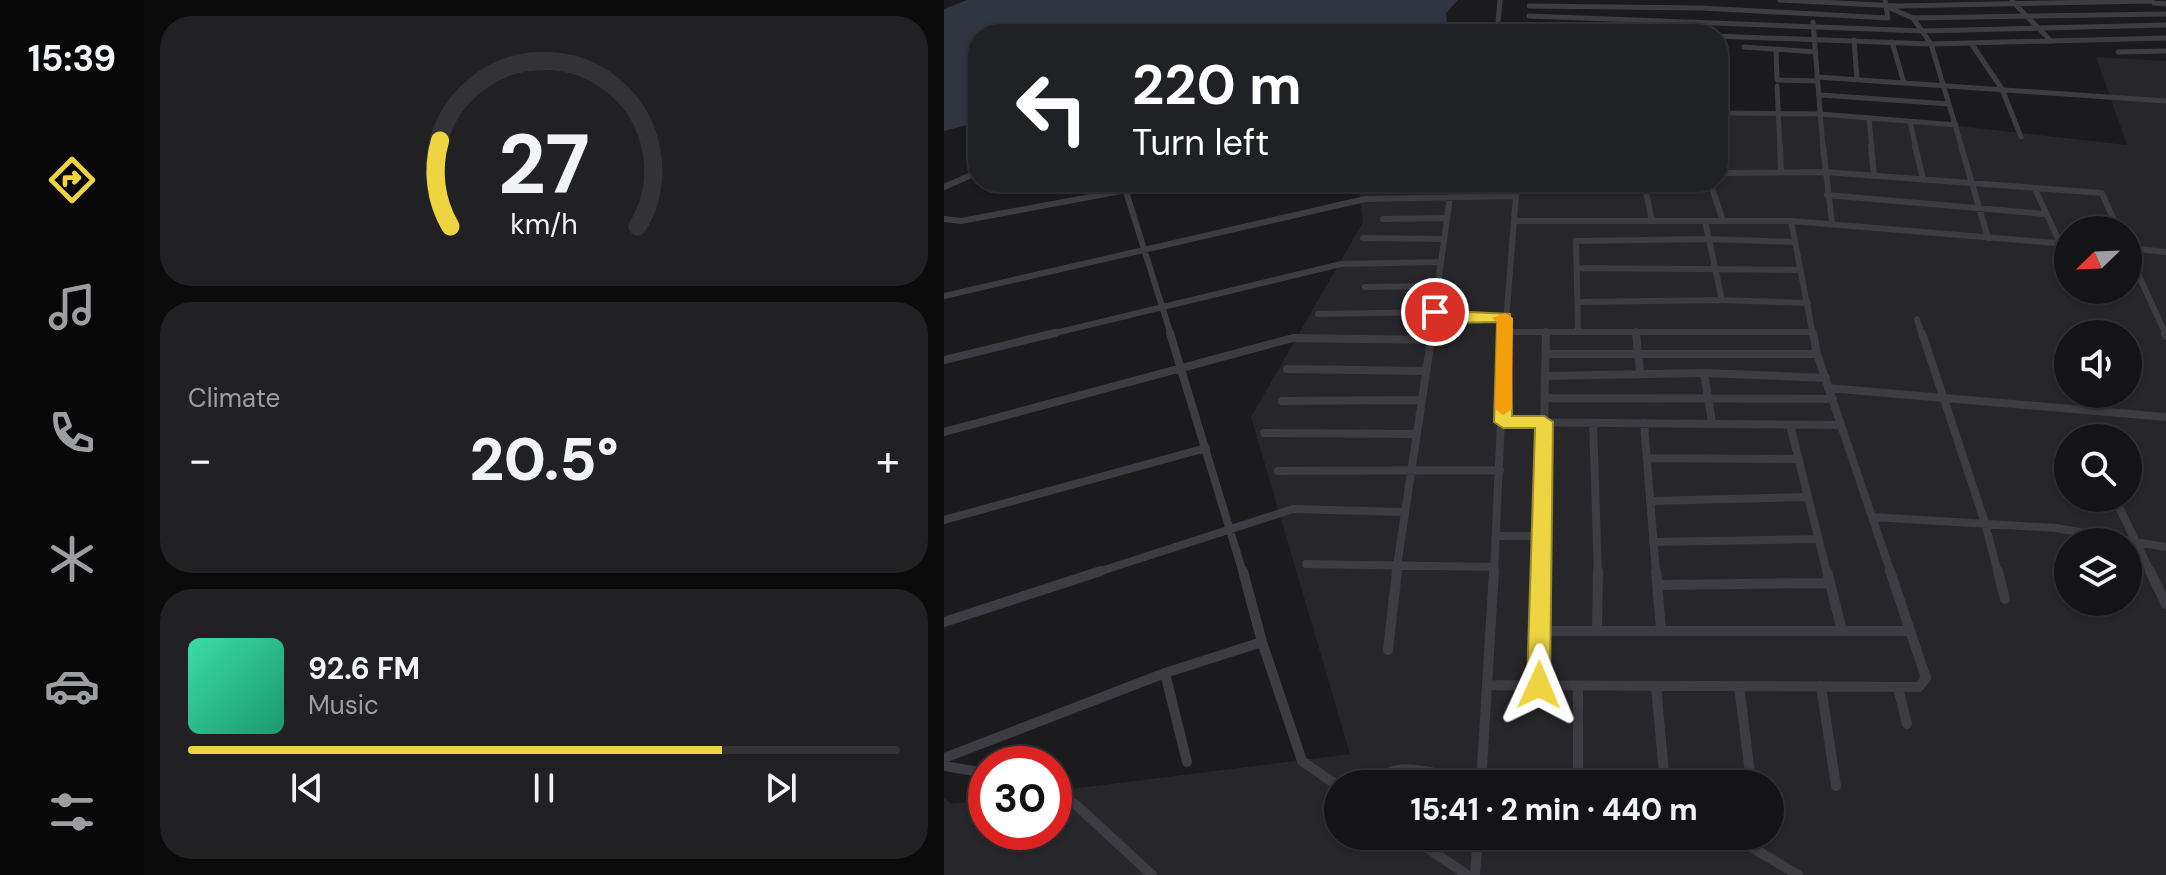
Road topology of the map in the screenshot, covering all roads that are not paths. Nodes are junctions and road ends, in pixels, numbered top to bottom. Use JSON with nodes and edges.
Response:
{"nodes":[{"id":1,"x":1500,"y":0,"type":"edge"},
{"id":2,"x":1780,"y":0,"type":"edge"},
{"id":3,"x":1811,"y":1,"type":"edge"},
{"id":4,"x":2153,"y":1,"type":"edge"},
{"id":5,"x":1844,"y":2,"type":"edge"},
{"id":6,"x":2013,"y":2,"type":"edge"},
{"id":7,"x":1529,"y":3,"type":"edge"},
{"id":8,"x":1640,"y":3,"type":"edge"},
{"id":9,"x":1885,"y":4,"type":"edge"},
{"id":10,"x":2166,"y":4,"type":"edge"},
{"id":11,"x":1813,"y":13,"type":"junction"},
{"id":12,"x":2163,"y":14,"type":"edge"},
{"id":13,"x":2026,"y":15,"type":"junction"},
{"id":14,"x":1529,"y":16,"type":"junction"},
{"id":15,"x":1640,"y":18,"type":"junction"},
{"id":16,"x":1888,"y":18,"type":"junction"},
{"id":17,"x":1913,"y":18,"type":"junction"},
{"id":18,"x":1498,"y":24,"type":"edge"},
{"id":19,"x":1528,"y":24,"type":"edge"},
{"id":20,"x":1640,"y":24,"type":"edge"},
{"id":21,"x":1813,"y":25,"type":"junction"},
{"id":22,"x":2166,"y":25,"type":"edge"},
{"id":23,"x":2038,"y":28,"type":"junction"},
{"id":24,"x":1888,"y":29,"type":"junction"},
{"id":25,"x":1923,"y":31,"type":"junction"},
{"id":26,"x":1728,"y":36,"type":"edge"},
{"id":27,"x":2156,"y":38,"type":"junction"},
{"id":28,"x":2166,"y":38,"type":"edge"},
{"id":29,"x":1816,"y":39,"type":"junction"},
{"id":30,"x":1854,"y":40,"type":"junction"},
{"id":31,"x":2051,"y":41,"type":"junction"},
{"id":32,"x":1892,"y":42,"type":"junction"},
{"id":33,"x":1971,"y":43,"type":"junction"},
{"id":34,"x":1931,"y":44,"type":"junction"},
{"id":35,"x":1744,"y":47,"type":"dead end"},
{"id":36,"x":2166,"y":49,"type":"edge"},
{"id":37,"x":1776,"y":50,"type":"junction"},
{"id":38,"x":1816,"y":52,"type":"junction"},
{"id":39,"x":2118,"y":52,"type":"dead end"},
{"id":40,"x":1817,"y":79,"type":"junction"},
{"id":41,"x":1857,"y":79,"type":"junction"},
{"id":42,"x":1904,"y":83,"type":"junction"},
{"id":43,"x":1777,"y":86,"type":"dead end"},
{"id":44,"x":1944,"y":86,"type":"junction"},
{"id":45,"x":2002,"y":89,"type":"junction"},
{"id":46,"x":1821,"y":95,"type":"junction"},
{"id":47,"x":2166,"y":101,"type":"edge"},
{"id":48,"x":1949,"y":104,"type":"junction"},
{"id":49,"x":1776,"y":112,"type":"junction"},
{"id":50,"x":1728,"y":113,"type":"edge"},
{"id":51,"x":1821,"y":114,"type":"junction"},
{"id":52,"x":1869,"y":119,"type":"junction"},
{"id":53,"x":1910,"y":122,"type":"junction"},
{"id":54,"x":1956,"y":125,"type":"junction"},
{"id":55,"x":2021,"y":137,"type":"dead end"},
{"id":56,"x":1781,"y":171,"type":"junction"},
{"id":57,"x":1825,"y":172,"type":"junction"},
{"id":58,"x":1728,"y":173,"type":"edge"},
{"id":59,"x":968,"y":176,"type":"edge"},
{"id":60,"x":1874,"y":176,"type":"junction"},
{"id":61,"x":1923,"y":179,"type":"junction"},
{"id":62,"x":1973,"y":183,"type":"junction"},
{"id":63,"x":944,"y":187,"type":"edge"},
{"id":64,"x":2035,"y":189,"type":"junction"},
{"id":65,"x":1120,"y":192,"type":"edge"},
{"id":66,"x":1126,"y":192,"type":"edge"},
{"id":67,"x":1452,"y":192,"type":"edge"},
{"id":68,"x":1516,"y":192,"type":"edge"},
{"id":69,"x":1646,"y":192,"type":"edge"},
{"id":70,"x":1713,"y":192,"type":"edge"},
{"id":71,"x":1827,"y":195,"type":"junction"},
{"id":72,"x":1515,"y":196,"type":"junction"},
{"id":73,"x":1452,"y":197,"type":"junction"},
{"id":74,"x":1979,"y":209,"type":"junction"},
{"id":75,"x":2045,"y":214,"type":"junction"},
{"id":76,"x":2112,"y":216,"type":"edge"},
{"id":77,"x":1446,"y":218,"type":"junction"},
{"id":78,"x":944,"y":219,"type":"edge"},
{"id":79,"x":1383,"y":219,"type":"dead end"},
{"id":80,"x":1515,"y":221,"type":"junction"},
{"id":81,"x":1652,"y":221,"type":"junction"},
{"id":82,"x":1705,"y":221,"type":"junction"},
{"id":83,"x":1723,"y":221,"type":"junction"},
{"id":84,"x":1791,"y":221,"type":"junction"},
{"id":85,"x":1832,"y":223,"type":"junction"},
{"id":86,"x":2054,"y":228,"type":"edge"},
{"id":87,"x":1363,"y":238,"type":"dead end"},
{"id":88,"x":1988,"y":238,"type":"junction"},
{"id":89,"x":1443,"y":239,"type":"junction"},
{"id":90,"x":1707,"y":239,"type":"junction"},
{"id":91,"x":1794,"y":242,"type":"junction"},
{"id":92,"x":2054,"y":242,"type":"edge"},
{"id":93,"x":1145,"y":249,"type":"junction"},
{"id":94,"x":2142,"y":251,"type":"edge"},
{"id":95,"x":2166,"y":252,"type":"edge"},
{"id":96,"x":1441,"y":262,"type":"junction"},
{"id":97,"x":1577,"y":268,"type":"junction"},
{"id":98,"x":1800,"y":270,"type":"junction"},
{"id":99,"x":1714,"y":271,"type":"junction"},
{"id":100,"x":2142,"y":282,"type":"edge"},
{"id":101,"x":1438,"y":286,"type":"junction"},
{"id":102,"x":1365,"y":287,"type":"dead end"},
{"id":103,"x":944,"y":296,"type":"edge"},
{"id":104,"x":1722,"y":300,"type":"junction"},
{"id":105,"x":1579,"y":302,"type":"junction"},
{"id":106,"x":1808,"y":303,"type":"junction"},
{"id":107,"x":1163,"y":309,"type":"junction"},
{"id":108,"x":1435,"y":312,"type":"junction"},
{"id":109,"x":1318,"y":314,"type":"dead end"},
{"id":110,"x":1505,"y":318,"type":"junction"},
{"id":111,"x":1917,"y":319,"type":"dead end"},
{"id":112,"x":1578,"y":330,"type":"junction"},
{"id":113,"x":1546,"y":331,"type":"junction"},
{"id":114,"x":1636,"y":331,"type":"junction"},
{"id":115,"x":1504,"y":332,"type":"junction"},
{"id":116,"x":1812,"y":332,"type":"junction"},
{"id":117,"x":2166,"y":336,"type":"edge"},
{"id":118,"x":1430,"y":340,"type":"junction"},
{"id":119,"x":1546,"y":354,"type":"junction"},
{"id":120,"x":1639,"y":354,"type":"junction"},
{"id":121,"x":1817,"y":354,"type":"junction"},
{"id":122,"x":944,"y":360,"type":"edge"},
{"id":123,"x":1181,"y":369,"type":"junction"},
{"id":124,"x":1287,"y":369,"type":"dead end"},
{"id":125,"x":1425,"y":371,"type":"junction"},
{"id":126,"x":1640,"y":372,"type":"junction"},
{"id":127,"x":1704,"y":373,"type":"junction"},
{"id":128,"x":1545,"y":376,"type":"junction"},
{"id":129,"x":1827,"y":383,"type":"junction"},
{"id":130,"x":1709,"y":396,"type":"junction"},
{"id":131,"x":1943,"y":397,"type":"junction"},
{"id":132,"x":1545,"y":398,"type":"junction"},
{"id":133,"x":1833,"y":399,"type":"junction"},
{"id":134,"x":1421,"y":400,"type":"junction"},
{"id":135,"x":1282,"y":401,"type":"dead end"},
{"id":136,"x":2166,"y":417,"type":"edge"},
{"id":137,"x":1503,"y":422,"type":"junction"},
{"id":138,"x":1544,"y":422,"type":"junction"},
{"id":139,"x":1712,"y":422,"type":"junction"},
{"id":140,"x":1593,"y":423,"type":"junction"},
{"id":141,"x":1644,"y":423,"type":"junction"},
{"id":142,"x":1790,"y":425,"type":"junction"},
{"id":143,"x":1839,"y":425,"type":"junction"},
{"id":144,"x":944,"y":432,"type":"edge"},
{"id":145,"x":1264,"y":433,"type":"dead end"},
{"id":146,"x":1417,"y":434,"type":"junction"},
{"id":147,"x":1206,"y":448,"type":"junction"},
{"id":148,"x":1647,"y":458,"type":"junction"},
{"id":149,"x":1797,"y":459,"type":"junction"},
{"id":150,"x":1500,"y":470,"type":"junction"},
{"id":151,"x":1278,"y":471,"type":"dead end"},
{"id":152,"x":1410,"y":471,"type":"junction"},
{"id":153,"x":1807,"y":497,"type":"junction"},
{"id":154,"x":1650,"y":501,"type":"junction"},
{"id":155,"x":1403,"y":512,"type":"junction"},
{"id":156,"x":1872,"y":517,"type":"junction"},
{"id":157,"x":944,"y":520,"type":"edge"},
{"id":158,"x":1985,"y":523,"type":"junction"},
{"id":159,"x":2056,"y":528,"type":"edge"},
{"id":160,"x":1231,"y":529,"type":"junction"},
{"id":161,"x":1496,"y":536,"type":"junction"},
{"id":162,"x":1542,"y":536,"type":"junction"},
{"id":163,"x":1818,"y":539,"type":"junction"},
{"id":164,"x":1653,"y":542,"type":"junction"},
{"id":165,"x":2142,"y":544,"type":"edge"},
{"id":166,"x":2166,"y":547,"type":"edge"},
{"id":167,"x":2142,"y":555,"type":"edge"},
{"id":168,"x":1306,"y":564,"type":"dead end"},
{"id":169,"x":1396,"y":565,"type":"junction"},
{"id":170,"x":1494,"y":567,"type":"junction"},
{"id":171,"x":1829,"y":583,"type":"junction"},
{"id":172,"x":1657,"y":585,"type":"junction"},
{"id":173,"x":2005,"y":599,"type":"dead end"},
{"id":174,"x":2166,"y":604,"type":"edge"},
{"id":175,"x":944,"y":622,"type":"edge"},
{"id":176,"x":1661,"y":629,"type":"junction"},
{"id":177,"x":1540,"y":631,"type":"junction"},
{"id":178,"x":1597,"y":631,"type":"junction"},
{"id":179,"x":1842,"y":631,"type":"junction"},
{"id":180,"x":1908,"y":631,"type":"junction"},
{"id":181,"x":1262,"y":642,"type":"junction"},
{"id":182,"x":1388,"y":650,"type":"dead end"},
{"id":183,"x":1165,"y":673,"type":"junction"},
{"id":184,"x":1487,"y":685,"type":"junction"},
{"id":185,"x":1539,"y":685,"type":"junction"},
{"id":186,"x":1578,"y":686,"type":"junction"},
{"id":187,"x":1656,"y":686,"type":"junction"},
{"id":188,"x":1739,"y":686,"type":"junction"},
{"id":189,"x":1821,"y":686,"type":"junction"},
{"id":190,"x":1898,"y":688,"type":"junction"},
{"id":191,"x":1907,"y":724,"type":"dead end"},
{"id":192,"x":944,"y":758,"type":"edge"},
{"id":193,"x":1187,"y":762,"type":"dead end"},
{"id":194,"x":944,"y":766,"type":"edge"},
{"id":195,"x":968,"y":770,"type":"edge"},
{"id":196,"x":1482,"y":770,"type":"edge"},
{"id":197,"x":1578,"y":770,"type":"edge"},
{"id":198,"x":1664,"y":770,"type":"edge"},
{"id":199,"x":1750,"y":770,"type":"edge"},
{"id":200,"x":1324,"y":776,"type":"edge"},
{"id":201,"x":1836,"y":786,"type":"dead end"},
{"id":202,"x":1072,"y":802,"type":"edge"},
{"id":203,"x":1430,"y":850,"type":"edge"},
{"id":204,"x":1477,"y":850,"type":"edge"},
{"id":205,"x":1756,"y":850,"type":"edge"},
{"id":206,"x":1152,"y":875,"type":"edge"},
{"id":207,"x":1467,"y":875,"type":"edge"},
{"id":208,"x":1475,"y":875,"type":"edge"},
{"id":209,"x":1798,"y":875,"type":"edge"}],
"edges":[{"from":1,"to":18,"type":"street"},
{"from":2,"to":3,"type":"street"},
{"from":3,"to":5,"type":"street"},
{"from":3,"to":11,"type":"street"},
{"from":4,"to":6,"type":"street"},
{"from":4,"to":10,"type":"street"},
{"from":4,"to":12,"type":"street"},
{"from":5,"to":9,"type":"street"},
{"from":6,"to":9,"type":"street"},
{"from":6,"to":13,"type":"street"},
{"from":7,"to":8,"type":"street"},
{"from":7,"to":14,"type":"street"},
{"from":8,"to":11,"type":"street"},
{"from":8,"to":15,"type":"street"},
{"from":9,"to":16,"type":"street"},
{"from":9,"to":17,"type":"street"},
{"from":11,"to":16,"type":"street"},
{"from":11,"to":21,"type":"street"},
{"from":12,"to":13,"type":"street"},
{"from":12,"to":22,"type":"street"},
{"from":13,"to":17,"type":"street"},
{"from":13,"to":23,"type":"street"},
{"from":14,"to":15,"type":"street"},
{"from":14,"to":19,"type":"street"},
{"from":15,"to":20,"type":"street"},
{"from":15,"to":21,"type":"street"},
{"from":16,"to":24,"type":"street"},
{"from":17,"to":25,"type":"street"},
{"from":21,"to":24,"type":"street"},
{"from":21,"to":29,"type":"street"},
{"from":22,"to":23,"type":"street"},
{"from":23,"to":25,"type":"street"},
{"from":23,"to":31,"type":"street"},
{"from":24,"to":25,"type":"street"},
{"from":25,"to":34,"type":"street"},
{"from":26,"to":29,"type":"street"},
{"from":27,"to":28,"type":"street"},
{"from":27,"to":31,"type":"street"},
{"from":27,"to":36,"type":"street"},
{"from":29,"to":30,"type":"street"},
{"from":29,"to":38,"type":"street"},
{"from":30,"to":32,"type":"street"},
{"from":30,"to":41,"type":"street"},
{"from":31,"to":33,"type":"street"},
{"from":32,"to":34,"type":"street"},
{"from":32,"to":42,"type":"street"},
{"from":33,"to":34,"type":"street"},
{"from":33,"to":45,"type":"street"},
{"from":34,"to":44,"type":"street"},
{"from":35,"to":37,"type":"street"},
{"from":36,"to":39,"type":"street"},
{"from":37,"to":38,"type":"street"},
{"from":37,"to":40,"type":"street"},
{"from":38,"to":40,"type":"street"},
{"from":40,"to":41,"type":"street"},
{"from":40,"to":46,"type":"street"},
{"from":41,"to":42,"type":"street"},
{"from":42,"to":44,"type":"street"},
{"from":43,"to":49,"type":"street"},
{"from":44,"to":45,"type":"street"},
{"from":44,"to":48,"type":"street"},
{"from":45,"to":47,"type":"street"},
{"from":45,"to":55,"type":"street"},
{"from":46,"to":48,"type":"street"},
{"from":46,"to":51,"type":"street"},
{"from":48,"to":54,"type":"street"},
{"from":49,"to":50,"type":"street"},
{"from":49,"to":51,"type":"street"},
{"from":49,"to":56,"type":"street"},
{"from":51,"to":52,"type":"street"},
{"from":51,"to":57,"type":"street"},
{"from":52,"to":53,"type":"street"},
{"from":52,"to":60,"type":"street"},
{"from":53,"to":54,"type":"street"},
{"from":53,"to":61,"type":"street"},
{"from":54,"to":62,"type":"street"},
{"from":56,"to":57,"type":"street"},
{"from":56,"to":58,"type":"street"},
{"from":57,"to":60,"type":"street"},
{"from":57,"to":71,"type":"street"},
{"from":59,"to":63,"type":"street"},
{"from":60,"to":61,"type":"street"},
{"from":61,"to":62,"type":"street"},
{"from":62,"to":64,"type":"street"},
{"from":62,"to":74,"type":"street"},
{"from":64,"to":75,"type":"street"},
{"from":64,"to":76,"type":"street"},
{"from":65,"to":78,"type":"street"},
{"from":66,"to":93,"type":"street"},
{"from":67,"to":73,"type":"street"},
{"from":68,"to":72,"type":"street"},
{"from":69,"to":81,"type":"street"},
{"from":70,"to":83,"type":"street"},
{"from":71,"to":74,"type":"street"},
{"from":71,"to":85,"type":"street"},
{"from":72,"to":73,"type":"street"},
{"from":72,"to":80,"type":"street"},
{"from":73,"to":77,"type":"street"},
{"from":73,"to":93,"type":"street"},
{"from":74,"to":75,"type":"street"},
{"from":74,"to":88,"type":"street"},
{"from":75,"to":86,"type":"street"},
{"from":77,"to":79,"type":"street"},
{"from":77,"to":89,"type":"street"},
{"from":80,"to":81,"type":"street"},
{"from":80,"to":110,"type":"street"},
{"from":81,"to":82,"type":"street"},
{"from":82,"to":83,"type":"street"},
{"from":82,"to":90,"type":"street"},
{"from":83,"to":84,"type":"street"},
{"from":84,"to":85,"type":"street"},
{"from":84,"to":91,"type":"street"},
{"from":85,"to":88,"type":"street"},
{"from":87,"to":89,"type":"street"},
{"from":88,"to":92,"type":"street"},
{"from":89,"to":96,"type":"street"},
{"from":90,"to":91,"type":"street"},
{"from":90,"to":97,"type":"street"},
{"from":90,"to":99,"type":"street"},
{"from":91,"to":98,"type":"street"},
{"from":93,"to":103,"type":"street"},
{"from":93,"to":107,"type":"street"},
{"from":94,"to":95,"type":"street"},
{"from":96,"to":101,"type":"street"},
{"from":96,"to":107,"type":"street"},
{"from":97,"to":99,"type":"street"},
{"from":97,"to":105,"type":"street"},
{"from":98,"to":99,"type":"street"},
{"from":98,"to":106,"type":"street"},
{"from":99,"to":104,"type":"street"},
{"from":100,"to":117,"type":"street"},
{"from":101,"to":102,"type":"street"},
{"from":101,"to":108,"type":"street"},
{"from":104,"to":105,"type":"street"},
{"from":104,"to":106,"type":"street"},
{"from":105,"to":112,"type":"street"},
{"from":106,"to":116,"type":"street"},
{"from":107,"to":122,"type":"street"},
{"from":107,"to":123,"type":"street"},
{"from":108,"to":109,"type":"street"},
{"from":108,"to":110,"type":"street"},
{"from":108,"to":118,"type":"street"},
{"from":110,"to":115,"type":"street"},
{"from":111,"to":131,"type":"street"},
{"from":112,"to":113,"type":"street"},
{"from":112,"to":114,"type":"street"},
{"from":113,"to":115,"type":"street"},
{"from":113,"to":119,"type":"street"},
{"from":114,"to":116,"type":"street"},
{"from":114,"to":120,"type":"street"},
{"from":115,"to":137,"type":"street"},
{"from":116,"to":121,"type":"street"},
{"from":118,"to":123,"type":"street"},
{"from":118,"to":125,"type":"street"},
{"from":119,"to":120,"type":"street"},
{"from":119,"to":128,"type":"street"},
{"from":120,"to":121,"type":"street"},
{"from":120,"to":126,"type":"street"},
{"from":121,"to":129,"type":"street"},
{"from":123,"to":144,"type":"street"},
{"from":123,"to":147,"type":"street"},
{"from":124,"to":125,"type":"street"},
{"from":125,"to":134,"type":"street"},
{"from":126,"to":127,"type":"street"},
{"from":126,"to":128,"type":"street"},
{"from":127,"to":129,"type":"street"},
{"from":127,"to":130,"type":"street"},
{"from":128,"to":132,"type":"street"},
{"from":129,"to":131,"type":"street"},
{"from":129,"to":133,"type":"street"},
{"from":130,"to":132,"type":"street"},
{"from":130,"to":133,"type":"street"},
{"from":130,"to":139,"type":"street"},
{"from":131,"to":136,"type":"street"},
{"from":131,"to":158,"type":"street"},
{"from":132,"to":138,"type":"street"},
{"from":133,"to":143,"type":"street"},
{"from":134,"to":135,"type":"street"},
{"from":134,"to":146,"type":"street"},
{"from":137,"to":138,"type":"street"},
{"from":137,"to":150,"type":"street"},
{"from":138,"to":140,"type":"street"},
{"from":138,"to":162,"type":"street"},
{"from":139,"to":141,"type":"street"},
{"from":139,"to":142,"type":"street"},
{"from":140,"to":141,"type":"street"},
{"from":140,"to":178,"type":"street"},
{"from":141,"to":148,"type":"street"},
{"from":142,"to":143,"type":"street"},
{"from":142,"to":149,"type":"street"},
{"from":143,"to":156,"type":"street"},
{"from":145,"to":146,"type":"street"},
{"from":146,"to":152,"type":"street"},
{"from":147,"to":157,"type":"street"},
{"from":147,"to":160,"type":"street"},
{"from":148,"to":149,"type":"street"},
{"from":148,"to":154,"type":"street"},
{"from":149,"to":153,"type":"street"},
{"from":150,"to":152,"type":"street"},
{"from":150,"to":161,"type":"street"},
{"from":151,"to":152,"type":"street"},
{"from":152,"to":155,"type":"street"},
{"from":153,"to":154,"type":"street"},
{"from":153,"to":163,"type":"street"},
{"from":154,"to":164,"type":"street"},
{"from":155,"to":160,"type":"street"},
{"from":155,"to":169,"type":"street"},
{"from":156,"to":158,"type":"street"},
{"from":156,"to":180,"type":"street"},
{"from":158,"to":159,"type":"street"},
{"from":158,"to":173,"type":"street"},
{"from":160,"to":175,"type":"street"},
{"from":160,"to":181,"type":"street"},
{"from":161,"to":162,"type":"street"},
{"from":161,"to":170,"type":"street"},
{"from":162,"to":177,"type":"street"},
{"from":163,"to":164,"type":"street"},
{"from":163,"to":171,"type":"street"},
{"from":164,"to":172,"type":"street"},
{"from":165,"to":166,"type":"street"},
{"from":167,"to":174,"type":"street"},
{"from":168,"to":169,"type":"street"},
{"from":169,"to":170,"type":"street"},
{"from":169,"to":182,"type":"street"},
{"from":170,"to":184,"type":"street"},
{"from":171,"to":172,"type":"street"},
{"from":171,"to":179,"type":"street"},
{"from":172,"to":176,"type":"street"},
{"from":176,"to":178,"type":"street"},
{"from":176,"to":179,"type":"street"},
{"from":177,"to":178,"type":"street"},
{"from":177,"to":185,"type":"street"},
{"from":179,"to":180,"type":"street"},
{"from":180,"to":190,"type":"street"},
{"from":181,"to":183,"type":"street"},
{"from":181,"to":200,"type":"street"},
{"from":183,"to":192,"type":"street"},
{"from":183,"to":193,"type":"street"},
{"from":184,"to":185,"type":"street"},
{"from":184,"to":196,"type":"street"},
{"from":185,"to":186,"type":"street"},
{"from":186,"to":187,"type":"street"},
{"from":186,"to":197,"type":"street"},
{"from":187,"to":188,"type":"street"},
{"from":187,"to":198,"type":"street"},
{"from":188,"to":189,"type":"street"},
{"from":188,"to":199,"type":"street"},
{"from":189,"to":190,"type":"street"},
{"from":189,"to":201,"type":"street"},
{"from":190,"to":191,"type":"street"},
{"from":194,"to":195,"type":"street"},
{"from":202,"to":206,"type":"street"},
{"from":203,"to":207,"type":"street"},
{"from":204,"to":208,"type":"street"},
{"from":205,"to":209,"type":"street"}]}
